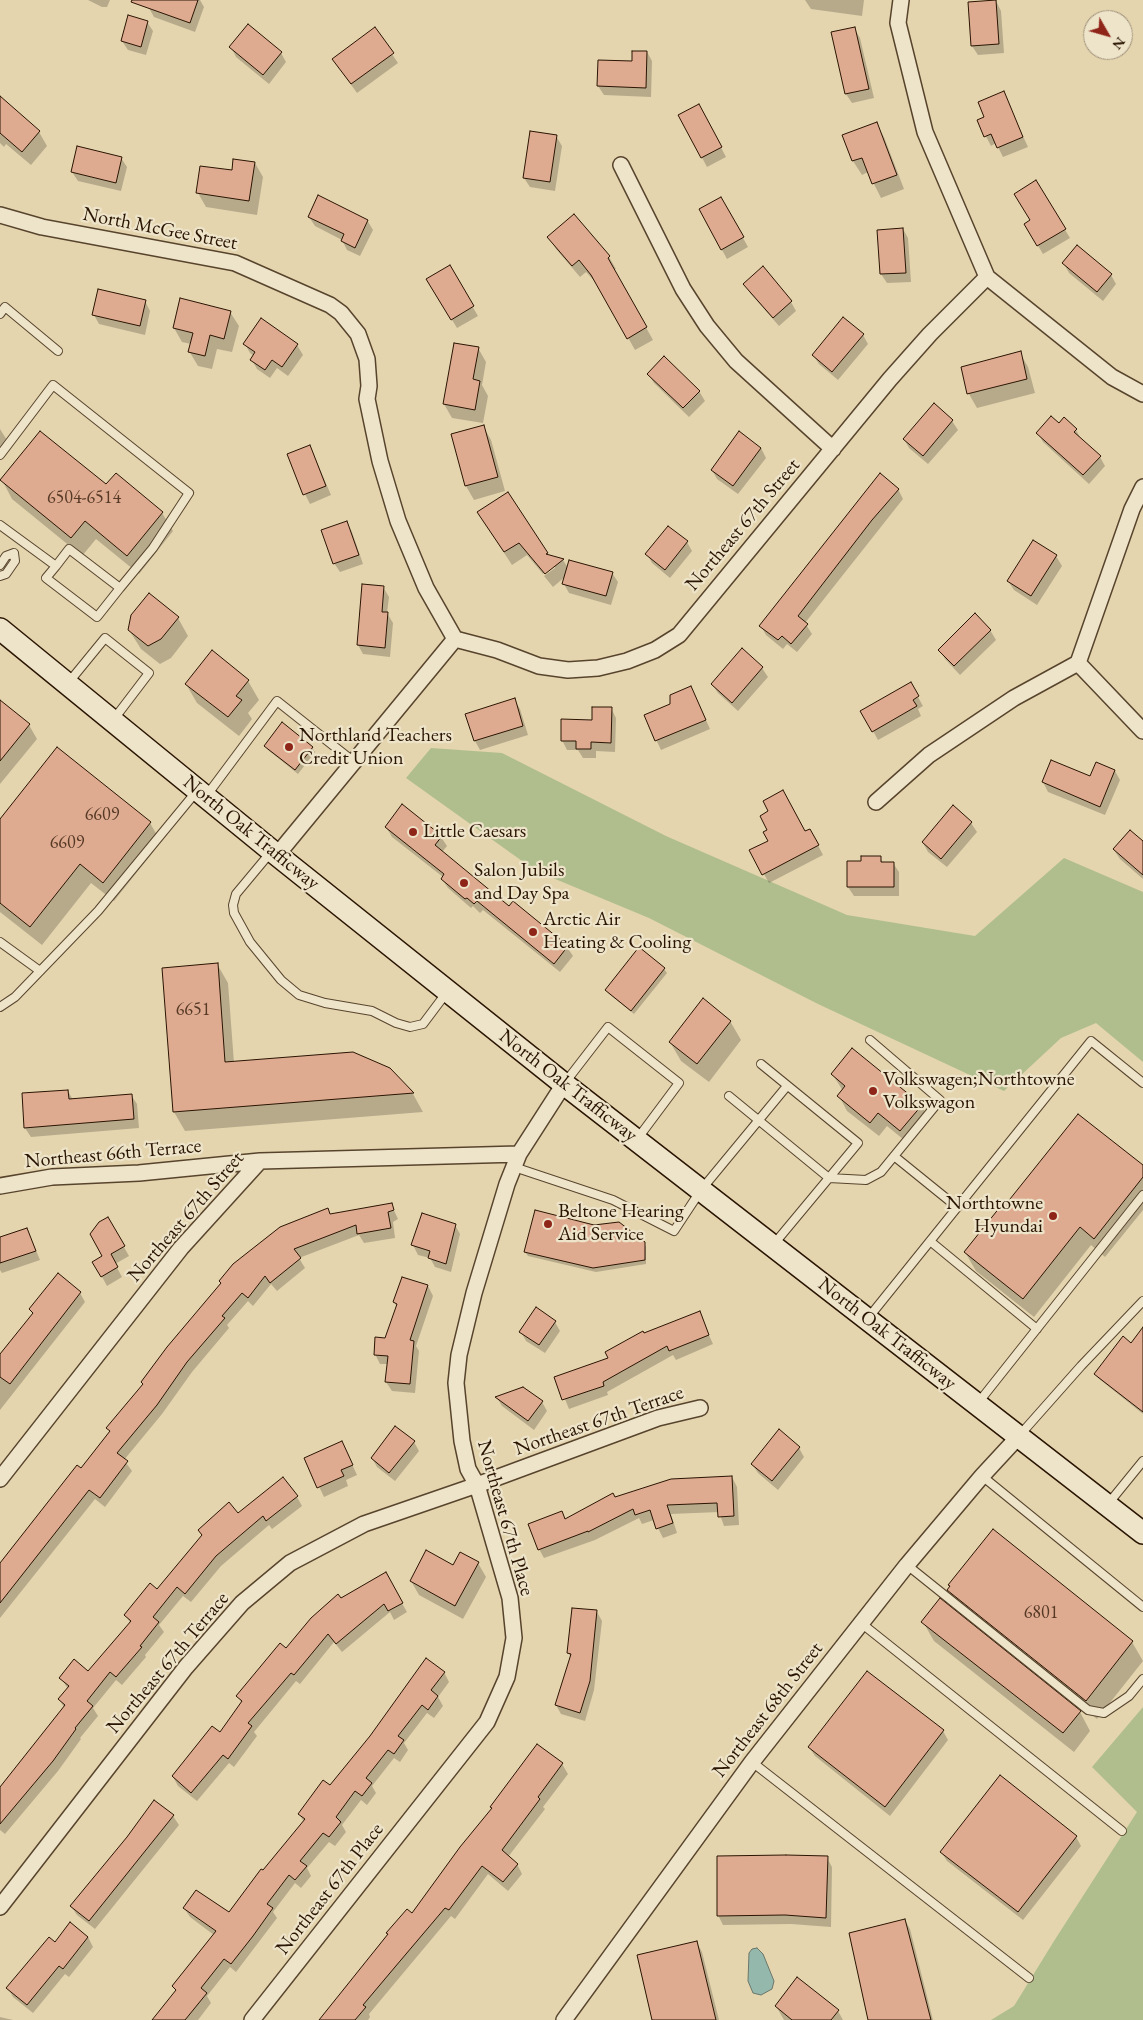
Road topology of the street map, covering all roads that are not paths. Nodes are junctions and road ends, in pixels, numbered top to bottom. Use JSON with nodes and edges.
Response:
{"nodes":[{"id":1,"x":901,"y":0,"type":"edge"},
{"id":2,"x":621,"y":165,"type":"dead end"},
{"id":3,"x":0,"y":215,"type":"edge"},
{"id":4,"x":987,"y":277,"type":"junction"},
{"id":5,"x":0,"y":314,"type":"edge"},
{"id":6,"x":58,"y":350,"type":"dead end"},
{"id":7,"x":1143,"y":394,"type":"edge"},
{"id":8,"x":833,"y":449,"type":"junction"},
{"id":9,"x":0,"y":456,"type":"edge"},
{"id":10,"x":1143,"y":487,"type":"edge"},
{"id":11,"x":0,"y":525,"type":"edge"},
{"id":12,"x":23,"y":542,"type":"junction"},
{"id":13,"x":14,"y":553,"type":"junction"},
{"id":14,"x":0,"y":565,"type":"edge"},
{"id":15,"x":56,"y":566,"type":"junction"},
{"id":16,"x":0,"y":576,"type":"edge"},
{"id":17,"x":120,"y":588,"type":"junction"},
{"id":18,"x":0,"y":629,"type":"edge"},
{"id":19,"x":455,"y":639,"type":"junction"},
{"id":20,"x":1078,"y":663,"type":"junction"},
{"id":21,"x":68,"y":684,"type":"junction"},
{"id":22,"x":113,"y":721,"type":"junction"},
{"id":23,"x":1143,"y":731,"type":"edge"},
{"id":24,"x":354,"y":762,"type":"junction"},
{"id":25,"x":202,"y":793,"type":"junction"},
{"id":26,"x":876,"y":802,"type":"dead end"},
{"id":27,"x":275,"y":853,"type":"junction"},
{"id":28,"x":0,"y":942,"type":"edge"},
{"id":29,"x":40,"y":971,"type":"junction"},
{"id":30,"x":448,"y":991,"type":"junction"},
{"id":31,"x":0,"y":1007,"type":"edge"},
{"id":32,"x":870,"y":1040,"type":"dead end"},
{"id":33,"x":761,"y":1064,"type":"dead end"},
{"id":34,"x":1143,"y":1083,"type":"edge"},
{"id":35,"x":564,"y":1084,"type":"junction"},
{"id":36,"x":787,"y":1086,"type":"junction"},
{"id":37,"x":729,"y":1096,"type":"dead end"},
{"id":38,"x":759,"y":1120,"type":"junction"},
{"id":39,"x":637,"y":1140,"type":"junction"},
{"id":40,"x":894,"y":1156,"type":"junction"},
{"id":41,"x":260,"y":1161,"type":"junction"},
{"id":42,"x":516,"y":1161,"type":"junction"},
{"id":43,"x":829,"y":1178,"type":"junction"},
{"id":44,"x":0,"y":1186,"type":"edge"},
{"id":45,"x":701,"y":1190,"type":"junction"},
{"id":46,"x":1143,"y":1195,"type":"edge"},
{"id":47,"x":957,"y":1207,"type":"junction"},
{"id":48,"x":930,"y":1241,"type":"junction"},
{"id":49,"x":773,"y":1245,"type":"junction"},
{"id":50,"x":1143,"y":1301,"type":"edge"},
{"id":51,"x":868,"y":1319,"type":"junction"},
{"id":52,"x":1037,"y":1329,"type":"junction"},
{"id":53,"x":978,"y":1404,"type":"junction"},
{"id":54,"x":700,"y":1408,"type":"dead end"},
{"id":55,"x":1019,"y":1436,"type":"junction"},
{"id":56,"x":1143,"y":1461,"type":"edge"},
{"id":57,"x":982,"y":1476,"type":"junction"},
{"id":58,"x":0,"y":1479,"type":"edge"},
{"id":59,"x":477,"y":1485,"type":"junction"},
{"id":60,"x":1108,"y":1504,"type":"junction"},
{"id":61,"x":1143,"y":1533,"type":"edge"},
{"id":62,"x":907,"y":1565,"type":"junction"},
{"id":63,"x":1143,"y":1608,"type":"edge"},
{"id":64,"x":861,"y":1624,"type":"junction"},
{"id":65,"x":1143,"y":1679,"type":"edge"},
{"id":66,"x":752,"y":1762,"type":"junction"},
{"id":67,"x":1122,"y":1831,"type":"dead end"},
{"id":68,"x":0,"y":1907,"type":"edge"},
{"id":69,"x":1029,"y":1978,"type":"dead end"},
{"id":70,"x":252,"y":2020,"type":"edge"},
{"id":71,"x":564,"y":2020,"type":"edge"}],
"edges":[{"from":1,"to":4,"type":"street"},
{"from":2,"to":8,"type":"street"},
{"from":3,"to":19,"type":"street","name":"North McGee Street"},
{"from":4,"to":7,"type":"street"},
{"from":4,"to":8,"type":"street","name":"Northeast 67th Street"},
{"from":5,"to":6,"type":"lane"},
{"from":8,"to":19,"type":"street","name":"Northeast 67th Street"},
{"from":9,"to":17,"type":"lane"},
{"from":10,"to":20,"type":"street"},
{"from":11,"to":12,"type":"lane"},
{"from":12,"to":13,"type":"lane"},
{"from":12,"to":15,"type":"lane"},
{"from":13,"to":14,"type":"lane"},
{"from":13,"to":16,"type":"lane"},
{"from":15,"to":17,"type":"lane"},
{"from":15,"to":17,"type":"lane"},
{"from":18,"to":21,"type":"main road","name":"North Oak Trafficway"},
{"from":19,"to":24,"type":"street"},
{"from":20,"to":23,"type":"street"},
{"from":20,"to":26,"type":"street"},
{"from":21,"to":22,"type":"main road","name":"North Oak Trafficway"},
{"from":21,"to":22,"type":"lane"},
{"from":22,"to":25,"type":"main road","name":"North Oak Trafficway"},
{"from":24,"to":25,"type":"lane"},
{"from":24,"to":27,"type":"street"},
{"from":25,"to":27,"type":"main road","name":"North Oak Trafficway"},
{"from":25,"to":29,"type":"lane"},
{"from":27,"to":30,"type":"main road","name":"North Oak Trafficway"},
{"from":27,"to":30,"type":"lane"},
{"from":28,"to":29,"type":"lane"},
{"from":29,"to":31,"type":"lane"},
{"from":30,"to":35,"type":"main road","name":"North Oak Trafficway"},
{"from":32,"to":40,"type":"lane"},
{"from":33,"to":36,"type":"lane"},
{"from":34,"to":47,"type":"lane"},
{"from":35,"to":39,"type":"main road","name":"North Oak Trafficway"},
{"from":35,"to":39,"type":"lane"},
{"from":35,"to":42,"type":"street","name":"Northeast 67th Place"},
{"from":36,"to":38,"type":"lane"},
{"from":36,"to":43,"type":"lane"},
{"from":37,"to":38,"type":"lane"},
{"from":38,"to":43,"type":"lane"},
{"from":38,"to":45,"type":"lane"},
{"from":39,"to":45,"type":"main road","name":"North Oak Trafficway"},
{"from":40,"to":43,"type":"lane"},
{"from":40,"to":47,"type":"lane"},
{"from":41,"to":42,"type":"street","name":"Northeast 67th Street"},
{"from":41,"to":44,"type":"street","name":"Northeast 66th Terrace"},
{"from":41,"to":58,"type":"street","name":"Northeast 67th Street"},
{"from":42,"to":45,"type":"lane"},
{"from":42,"to":59,"type":"street","name":"Northeast 67th Place"},
{"from":43,"to":49,"type":"lane"},
{"from":45,"to":49,"type":"main road","name":"North Oak Trafficway"},
{"from":46,"to":52,"type":"lane"},
{"from":47,"to":48,"type":"lane"},
{"from":48,"to":51,"type":"lane"},
{"from":48,"to":52,"type":"lane"},
{"from":49,"to":51,"type":"main road","name":"North Oak Trafficway"},
{"from":50,"to":55,"type":"lane"},
{"from":51,"to":53,"type":"main road","name":"North Oak Trafficway"},
{"from":52,"to":53,"type":"lane"},
{"from":53,"to":55,"type":"main road","name":"North Oak Trafficway"},
{"from":54,"to":59,"type":"street","name":"Northeast 67th Terrace"},
{"from":55,"to":57,"type":"street","name":"Northeast 68th Street"},
{"from":55,"to":60,"type":"main road","name":"North Oak Trafficway"},
{"from":56,"to":60,"type":"lane"},
{"from":57,"to":62,"type":"street","name":"Northeast 68th Street"},
{"from":57,"to":63,"type":"lane"},
{"from":59,"to":68,"type":"street","name":"Northeast 67th Terrace"},
{"from":59,"to":70,"type":"street","name":"Northeast 67th Place"},
{"from":60,"to":61,"type":"main road","name":"North Oak Trafficway"},
{"from":62,"to":64,"type":"street","name":"Northeast 68th Street"},
{"from":62,"to":65,"type":"lane"},
{"from":64,"to":66,"type":"street","name":"Northeast 68th Street"},
{"from":64,"to":67,"type":"lane"},
{"from":66,"to":69,"type":"lane"},
{"from":66,"to":71,"type":"street","name":"Northeast 68th Street"}]}
